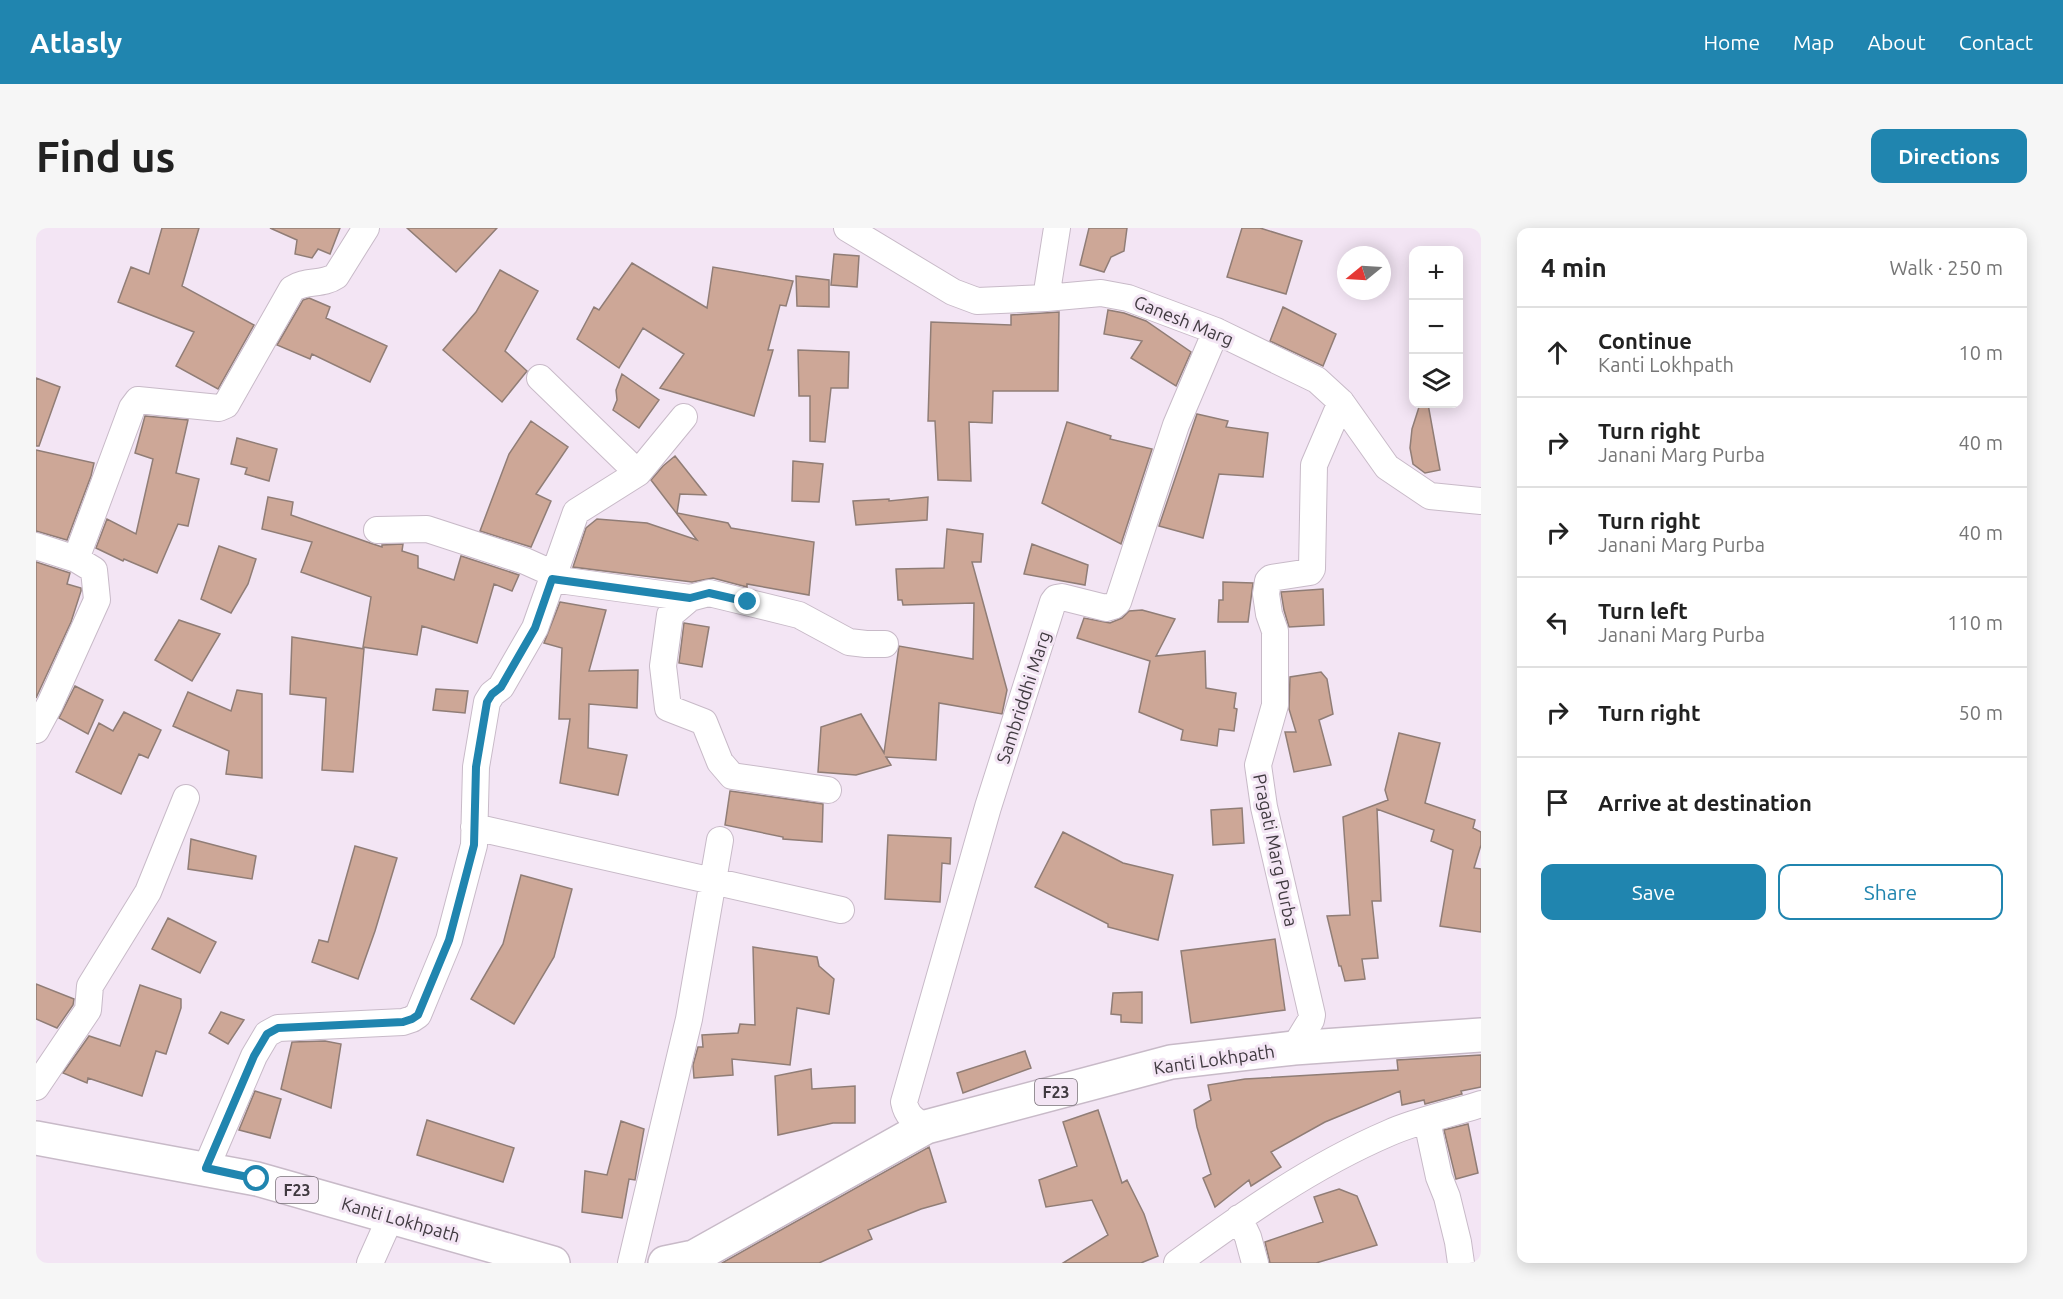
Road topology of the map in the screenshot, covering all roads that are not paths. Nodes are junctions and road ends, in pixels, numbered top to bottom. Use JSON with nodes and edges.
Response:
{"nodes":[{"id":1,"x":366,"y":228,"type":"edge"},
{"id":2,"x":847,"y":228,"type":"edge"},
{"id":3,"x":1057,"y":228,"type":"edge"},
{"id":4,"x":1046,"y":298,"type":"junction"},
{"id":5,"x":1216,"y":331,"type":"junction"},
{"id":6,"x":540,"y":378,"type":"dead end"},
{"id":7,"x":1341,"y":402,"type":"junction"},
{"id":8,"x":684,"y":417,"type":"dead end"},
{"id":9,"x":638,"y":473,"type":"junction"},
{"id":10,"x":1481,"y":501,"type":"edge"},
{"id":11,"x":377,"y":530,"type":"dead end"},
{"id":12,"x":36,"y":546,"type":"edge"},
{"id":13,"x":76,"y":559,"type":"junction"},
{"id":14,"x":553,"y":577,"type":"junction"},
{"id":15,"x":690,"y":598,"type":"junction"},
{"id":16,"x":885,"y":644,"type":"dead end"},
{"id":17,"x":36,"y":730,"type":"edge"},
{"id":18,"x":828,"y":790,"type":"dead end"},
{"id":19,"x":186,"y":798,"type":"dead end"},
{"id":20,"x":474,"y":827,"type":"junction"},
{"id":21,"x":720,"y":840,"type":"dead end"},
{"id":22,"x":714,"y":880,"type":"junction"},
{"id":23,"x":841,"y":910,"type":"dead end"},
{"id":24,"x":1481,"y":1035,"type":"edge"},
{"id":25,"x":1294,"y":1048,"type":"junction"},
{"id":26,"x":36,"y":1087,"type":"edge"},
{"id":27,"x":1481,"y":1104,"type":"edge"},
{"id":28,"x":1427,"y":1121,"type":"junction"},
{"id":29,"x":926,"y":1127,"type":"junction"},
{"id":30,"x":36,"y":1138,"type":"edge"},
{"id":31,"x":206,"y":1168,"type":"junction"},
{"id":32,"x":391,"y":1215,"type":"junction"},
{"id":33,"x":1239,"y":1218,"type":"junction"},
{"id":34,"x":370,"y":1263,"type":"edge"},
{"id":35,"x":554,"y":1263,"type":"edge"},
{"id":36,"x":631,"y":1263,"type":"edge"},
{"id":37,"x":665,"y":1263,"type":"edge"},
{"id":38,"x":1177,"y":1263,"type":"edge"},
{"id":39,"x":1255,"y":1263,"type":"edge"},
{"id":40,"x":1461,"y":1263,"type":"edge"}],
"edges":[{"from":1,"to":13,"type":"street"},
{"from":2,"to":4,"type":"street","name":"Ganesh Marg"},
{"from":3,"to":4,"type":"street"},
{"from":4,"to":5,"type":"street","name":"Ganesh Marg"},
{"from":5,"to":7,"type":"street","name":"Ganesh Marg"},
{"from":5,"to":29,"type":"street","name":"Sambriddhi Marg"},
{"from":6,"to":9,"type":"street"},
{"from":7,"to":10,"type":"street","name":"Ganesh Marg"},
{"from":7,"to":25,"type":"street","name":"Pragati Marg Purba"},
{"from":8,"to":9,"type":"street"},
{"from":9,"to":14,"type":"street"},
{"from":11,"to":14,"type":"street"},
{"from":12,"to":13,"type":"street"},
{"from":13,"to":17,"type":"street"},
{"from":14,"to":15,"type":"street"},
{"from":14,"to":20,"type":"street"},
{"from":15,"to":16,"type":"street"},
{"from":15,"to":18,"type":"street"},
{"from":19,"to":26,"type":"street"},
{"from":20,"to":22,"type":"street"},
{"from":20,"to":31,"type":"street"},
{"from":21,"to":22,"type":"street"},
{"from":22,"to":23,"type":"street"},
{"from":22,"to":36,"type":"street"},
{"from":24,"to":25,"type":"main road","name":"Kanti Lokhpath","number":"F23"},
{"from":25,"to":29,"type":"main road","name":"Kanti Lokhpath","number":"F23"},
{"from":27,"to":28,"type":"street"},
{"from":28,"to":33,"type":"street"},
{"from":28,"to":40,"type":"street"},
{"from":29,"to":37,"type":"main road","name":"Kanti Lokhpath","number":"F23"},
{"from":30,"to":31,"type":"main road","name":"Kanti Lokhpath","number":"F23"},
{"from":31,"to":32,"type":"main road","name":"Kanti Lokhpath","number":"F23"},
{"from":32,"to":34,"type":"street"},
{"from":32,"to":35,"type":"main road","name":"Kanti Lokhpath","number":"F23"},
{"from":33,"to":38,"type":"street"},
{"from":33,"to":39,"type":"street"}]}
